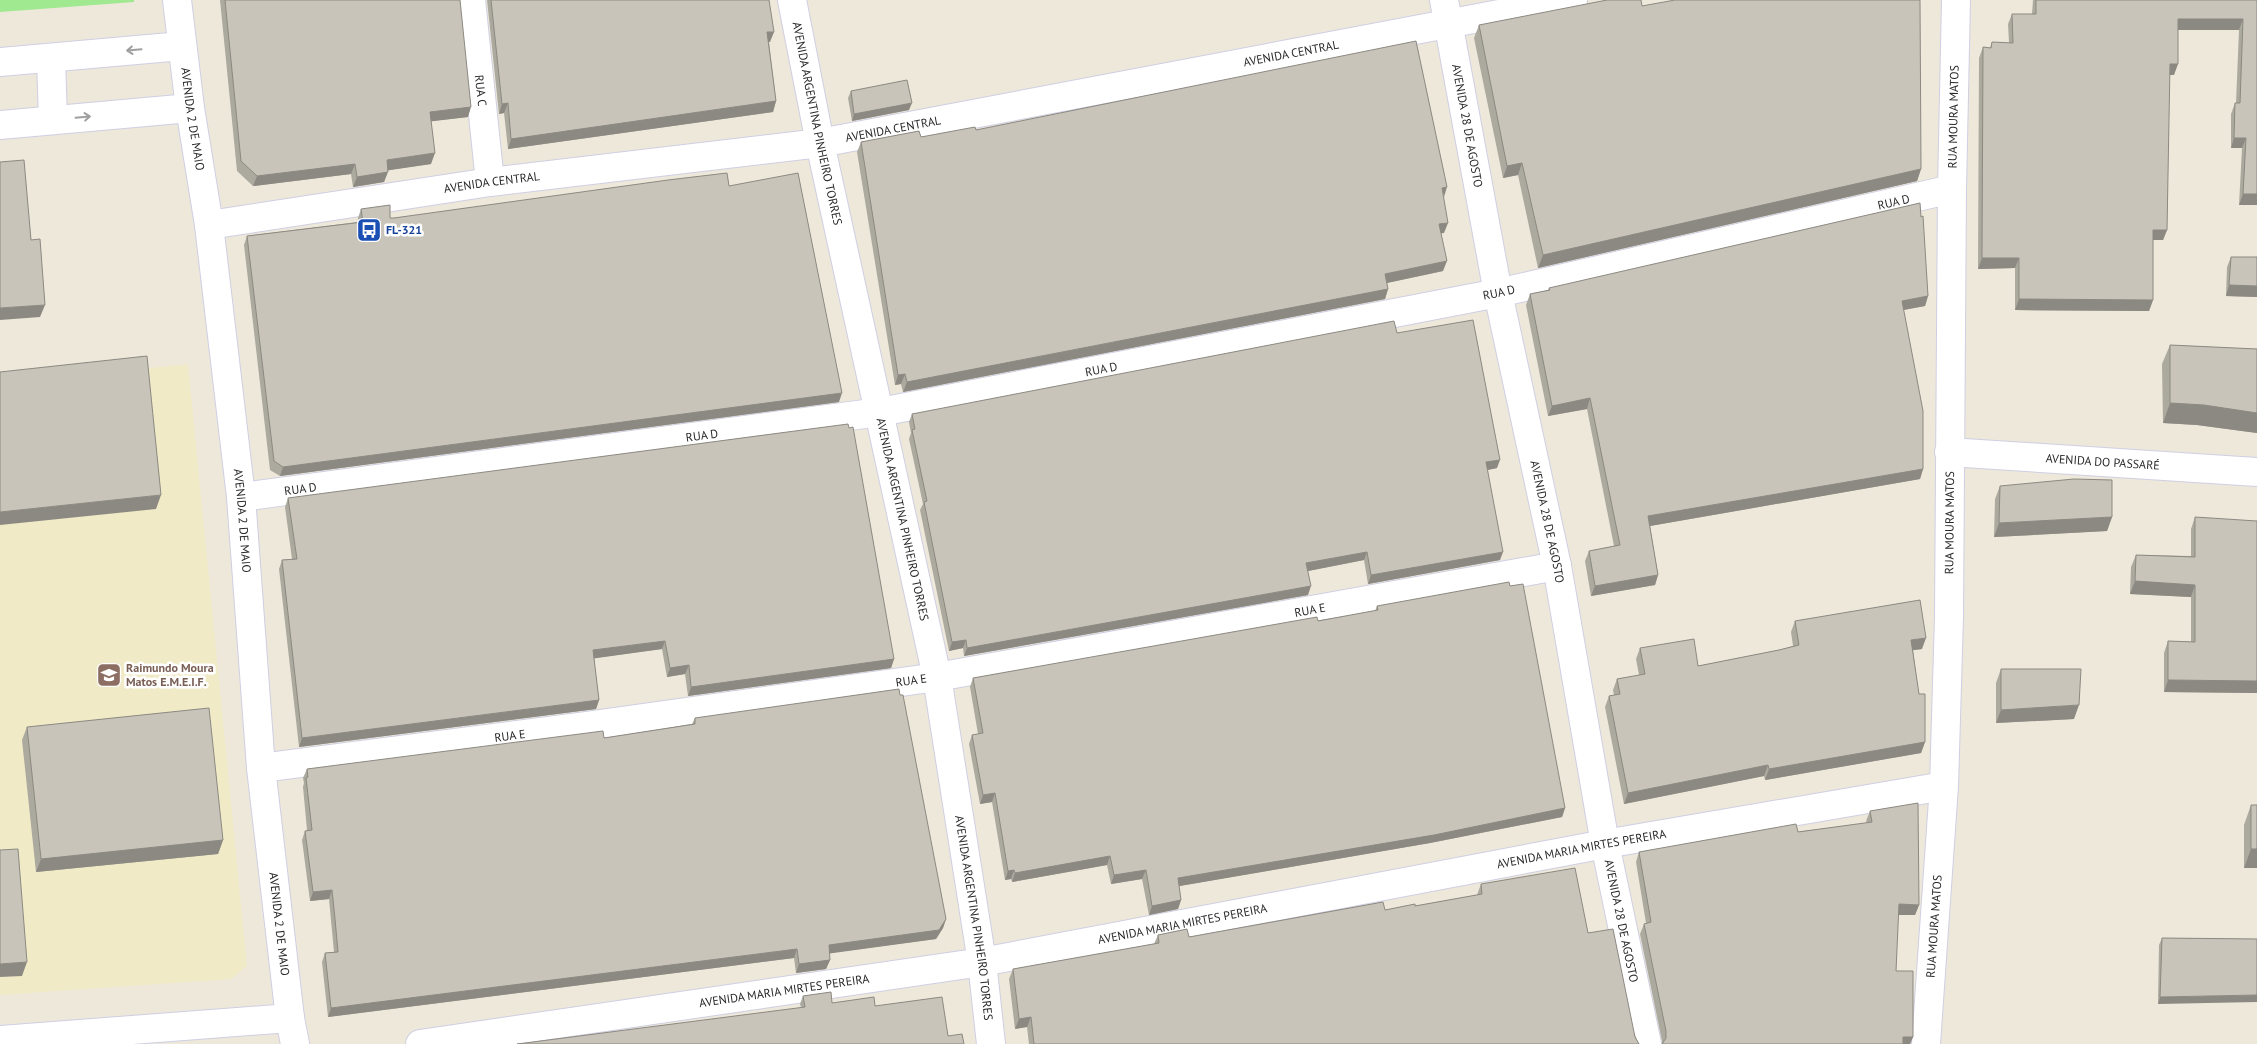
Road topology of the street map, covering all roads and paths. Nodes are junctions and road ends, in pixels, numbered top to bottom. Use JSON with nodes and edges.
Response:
{"nodes":[{"id":1,"x":177,"y":0,"type":"edge"},
{"id":2,"x":471,"y":0,"type":"edge"},
{"id":3,"x":792,"y":0,"type":"edge"},
{"id":4,"x":1573,"y":0,"type":"edge"},
{"id":5,"x":1956,"y":0,"type":"edge"},
{"id":6,"x":1447,"y":12,"type":"edge"},
{"id":7,"x":182,"y":46,"type":"junction"},
{"id":8,"x":51,"y":58,"type":"junction"},
{"id":9,"x":0,"y":62,"type":"edge"},
{"id":10,"x":190,"y":108,"type":"junction"},
{"id":11,"x":53,"y":120,"type":"junction"},
{"id":12,"x":0,"y":124,"type":"edge"},
{"id":13,"x":820,"y":143,"type":"junction"},
{"id":14,"x":490,"y":182,"type":"junction"},
{"id":15,"x":1952,"y":189,"type":"junction"},
{"id":16,"x":209,"y":224,"type":"junction"},
{"id":17,"x":1498,"y":293,"type":"junction"},
{"id":18,"x":880,"y":412,"type":"junction"},
{"id":19,"x":1949,"y":452,"type":"junction"},
{"id":20,"x":2257,"y":472,"type":"edge"},
{"id":21,"x":241,"y":498,"type":"junction"},
{"id":22,"x":1557,"y":566,"type":"junction"},
{"id":23,"x":937,"y":677,"type":"junction"},
{"id":24,"x":261,"y":768,"type":"junction"},
{"id":25,"x":1944,"y":786,"type":"junction"},
{"id":26,"x":1605,"y":844,"type":"junction"},
{"id":27,"x":982,"y":962,"type":"junction"},
{"id":28,"x":290,"y":1018,"type":"junction"},
{"id":29,"x":0,"y":1040,"type":"edge"},
{"id":30,"x":295,"y":1044,"type":"edge"},
{"id":31,"x":420,"y":1044,"type":"edge"},
{"id":32,"x":991,"y":1044,"type":"edge"},
{"id":33,"x":1648,"y":1044,"type":"edge"},
{"id":34,"x":1926,"y":1044,"type":"edge"}],
"edges":[{"from":1,"to":7,"type":"street","name":"AVENIDA 2 DE MAIO"},
{"from":2,"to":14,"type":"street","name":"RUA C"},
{"from":3,"to":13,"type":"street","name":"AVENIDA ARGENTINA PINHEIRO TORRES"},
{"from":4,"to":6,"type":"street","name":"AVENIDA CENTRAL"},
{"from":5,"to":15,"type":"street","name":"RUA MOURA MATOS"},
{"from":6,"to":13,"type":"street","name":"AVENIDA CENTRAL"},
{"from":6,"to":17,"type":"street","name":"AVENIDA 28 DE AGOSTO"},
{"from":7,"to":8,"type":"street","one_way":true},
{"from":7,"to":10,"type":"street","name":"AVENIDA 2 DE MAIO"},
{"from":8,"to":9,"type":"street"},
{"from":8,"to":11,"type":"street"},
{"from":11,"to":10,"type":"street","one_way":true},
{"from":10,"to":16,"type":"street","name":"AVENIDA 2 DE MAIO"},
{"from":11,"to":12,"type":"street"},
{"from":13,"to":14,"type":"street","name":"AVENIDA CENTRAL"},
{"from":13,"to":18,"type":"street","name":"AVENIDA ARGENTINA PINHEIRO TORRES"},
{"from":14,"to":16,"type":"street","name":"AVENIDA CENTRAL"},
{"from":15,"to":17,"type":"street","name":"RUA D"},
{"from":15,"to":19,"type":"street","name":"RUA MOURA MATOS"},
{"from":16,"to":21,"type":"street","name":"AVENIDA 2 DE MAIO"},
{"from":17,"to":18,"type":"street","name":"RUA D"},
{"from":17,"to":22,"type":"street","name":"AVENIDA 28 DE AGOSTO"},
{"from":18,"to":21,"type":"street","name":"RUA D"},
{"from":18,"to":23,"type":"street","name":"AVENIDA ARGENTINA PINHEIRO TORRES"},
{"from":19,"to":20,"type":"street","name":"AVENIDA DO PASSARÉ"},
{"from":19,"to":25,"type":"street","name":"RUA MOURA MATOS"},
{"from":21,"to":24,"type":"street","name":"AVENIDA 2 DE MAIO"},
{"from":22,"to":23,"type":"street","name":"RUA E"},
{"from":22,"to":26,"type":"street","name":"AVENIDA 28 DE AGOSTO"},
{"from":23,"to":24,"type":"street","name":"RUA E"},
{"from":23,"to":27,"type":"street","name":"AVENIDA ARGENTINA PINHEIRO TORRES"},
{"from":24,"to":28,"type":"street","name":"AVENIDA 2 DE MAIO"},
{"from":25,"to":26,"type":"street","name":"AVENIDA MARIA MIRTES PEREIRA"},
{"from":25,"to":34,"type":"street","name":"RUA MOURA MATOS"},
{"from":26,"to":27,"type":"street","name":"AVENIDA MARIA MIRTES PEREIRA"},
{"from":26,"to":33,"type":"street","name":"AVENIDA 28 DE AGOSTO"},
{"from":27,"to":31,"type":"street","name":"AVENIDA MARIA MIRTES PEREIRA"},
{"from":27,"to":32,"type":"street","name":"AVENIDA ARGENTINA PINHEIRO TORRES"},
{"from":28,"to":29,"type":"street"},
{"from":28,"to":30,"type":"street","name":"AVENIDA 2 DE MAIO"}]}
